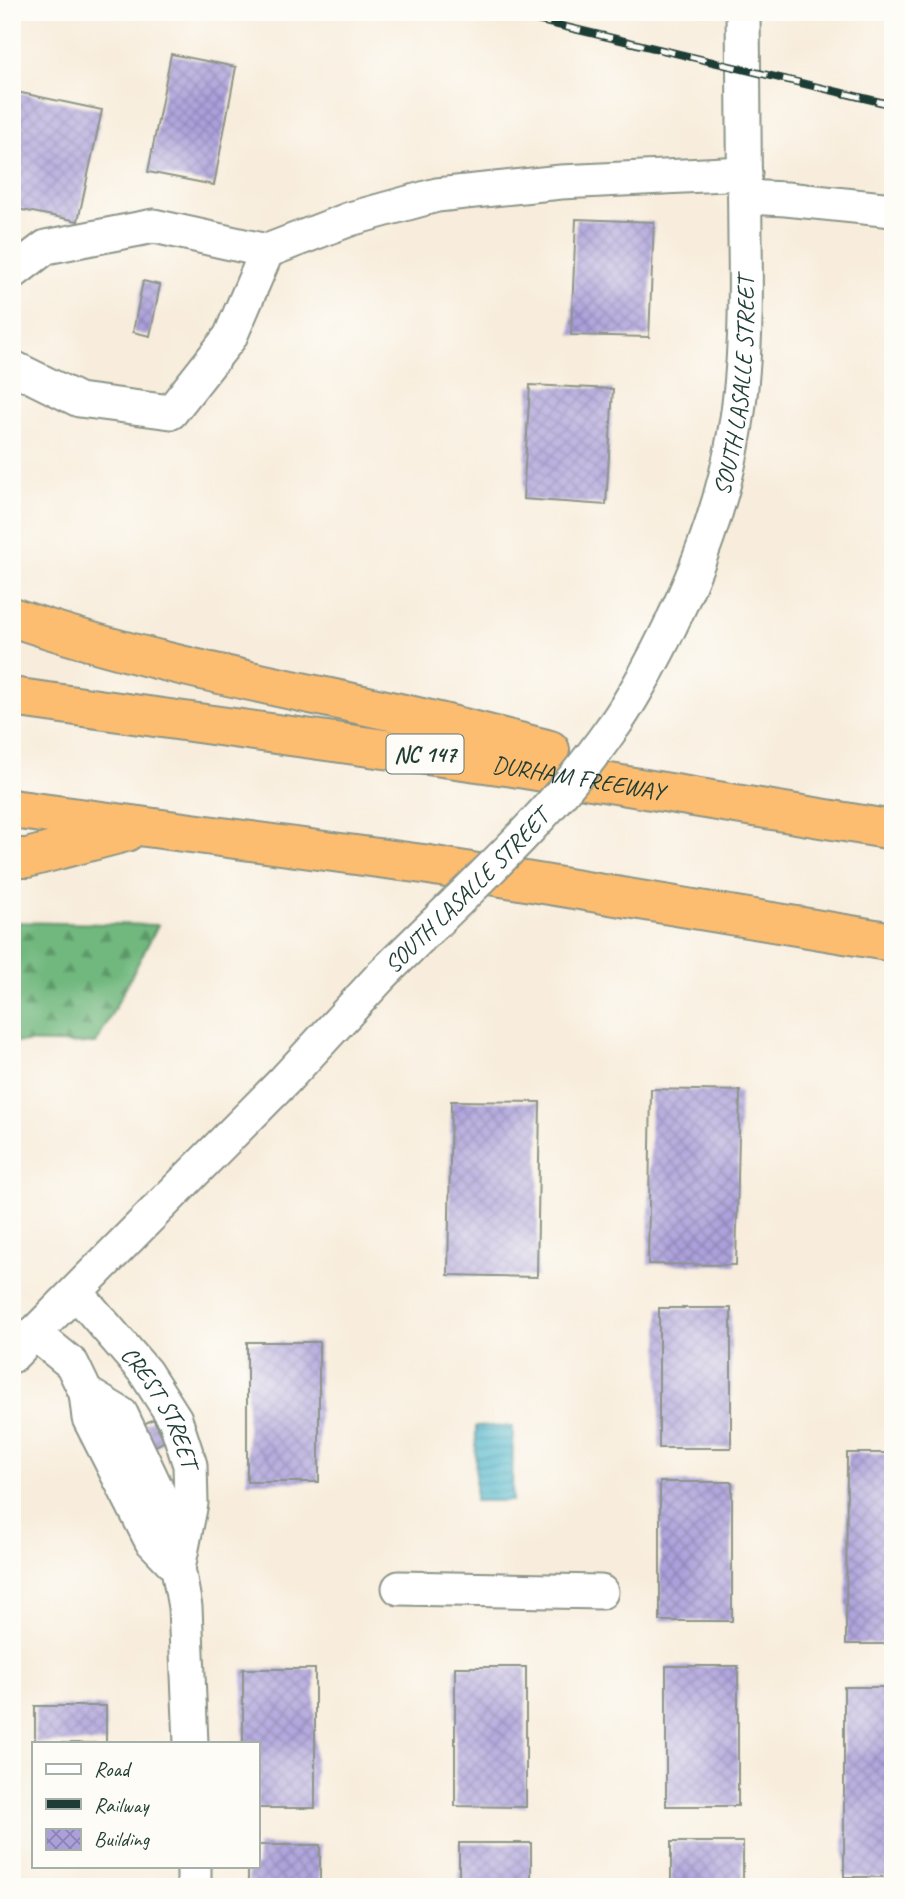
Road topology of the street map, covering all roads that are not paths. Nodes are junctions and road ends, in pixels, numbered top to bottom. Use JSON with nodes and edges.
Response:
{"nodes":[{"id":1,"x":743,"y":12,"type":"edge"},
{"id":2,"x":745,"y":185,"type":"junction"},
{"id":3,"x":893,"y":210,"type":"edge"},
{"id":4,"x":267,"y":251,"type":"junction"},
{"id":5,"x":12,"y":272,"type":"edge"},
{"id":6,"x":12,"y":367,"type":"edge"},
{"id":7,"x":12,"y":617,"type":"edge"},
{"id":8,"x":12,"y":697,"type":"edge"},
{"id":9,"x":12,"y":809,"type":"edge"},
{"id":10,"x":836,"y":820,"type":"junction"},
{"id":11,"x":150,"y":827,"type":"junction"},
{"id":12,"x":893,"y":830,"type":"edge"},
{"id":13,"x":12,"y":858,"type":"edge"},
{"id":14,"x":893,"y":942,"type":"edge"},
{"id":15,"x":75,"y":1292,"type":"junction"},
{"id":16,"x":23,"y":1345,"type":"edge"},
{"id":17,"x":180,"y":1555,"type":"junction"},
{"id":18,"x":399,"y":1588,"type":"dead end"},
{"id":19,"x":601,"y":1592,"type":"dead end"},
{"id":20,"x":191,"y":1742,"type":"edge"},
{"id":21,"x":194,"y":1868,"type":"edge"},
{"id":22,"x":194,"y":1887,"type":"edge"}],
"edges":[{"from":1,"to":2,"type":"street","name":"SOUTH LASALLE STREET"},
{"from":2,"to":3,"type":"street"},
{"from":2,"to":4,"type":"street"},
{"from":2,"to":15,"type":"street","name":"SOUTH LASALLE STREET","bridge":true},
{"from":4,"to":5,"type":"street"},
{"from":4,"to":6,"type":"street"},
{"from":7,"to":10,"type":"highway"},
{"from":8,"to":10,"type":"highway","name":"DURHAM FREEWAY","number":"NC 147"},
{"from":9,"to":11,"type":"highway"},
{"from":10,"to":12,"type":"highway","name":"DURHAM FREEWAY","number":"NC 147"},
{"from":11,"to":13,"type":"highway"},
{"from":11,"to":14,"type":"highway"},
{"from":15,"to":16,"type":"street","name":"SOUTH LASALLE STREET"},
{"from":15,"to":17,"type":"street","name":"CREST STREET"},
{"from":16,"to":17,"type":"street","name":"CREST STREET"},
{"from":17,"to":20,"type":"street","name":"CREST STREET"},
{"from":18,"to":19,"type":"street"},
{"from":21,"to":22,"type":"street"}]}
